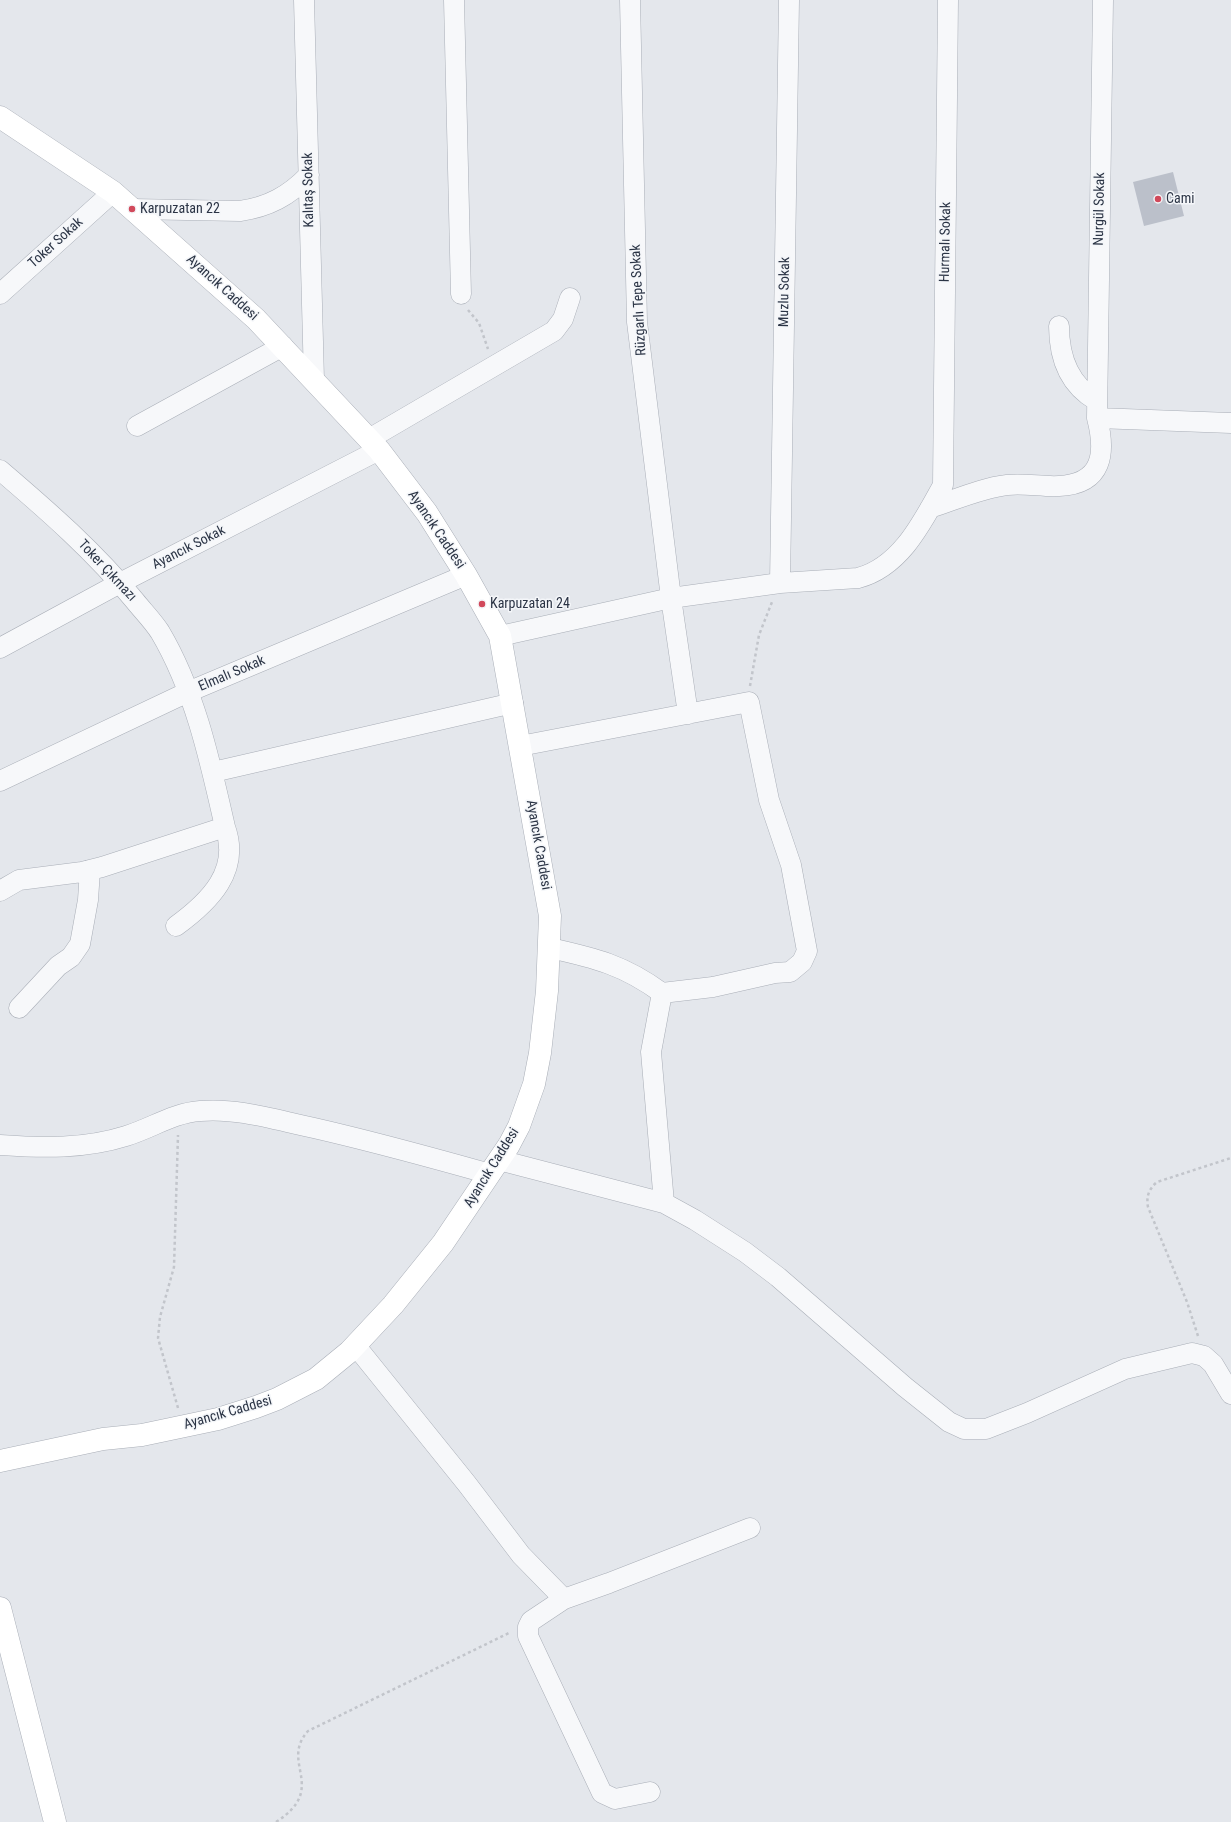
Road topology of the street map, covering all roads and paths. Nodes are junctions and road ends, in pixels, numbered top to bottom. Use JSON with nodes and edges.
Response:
{"nodes":[{"id":1,"x":304,"y":0,"type":"edge"},
{"id":2,"x":454,"y":0,"type":"edge"},
{"id":3,"x":630,"y":0,"type":"edge"},
{"id":4,"x":790,"y":0,"type":"edge"},
{"id":5,"x":948,"y":0,"type":"edge"},
{"id":6,"x":1103,"y":0,"type":"edge"},
{"id":7,"x":0,"y":117,"type":"edge"},
{"id":8,"x":309,"y":175,"type":"junction"},
{"id":9,"x":113,"y":192,"type":"junction"},
{"id":10,"x":132,"y":209,"type":"junction"},
{"id":11,"x":0,"y":294,"type":"edge"},
{"id":12,"x":461,"y":294,"type":"joint"},
{"id":13,"x":570,"y":298,"type":"dead end"},
{"id":14,"x":1059,"y":326,"type":"dead end"},
{"id":15,"x":283,"y":346,"type":"junction"},
{"id":16,"x":489,"y":369,"type":"junction"},
{"id":17,"x":314,"y":380,"type":"junction"},
{"id":18,"x":1097,"y":409,"type":"junction"},
{"id":19,"x":1231,"y":423,"type":"edge"},
{"id":20,"x":137,"y":426,"type":"dead end"},
{"id":21,"x":374,"y":444,"type":"junction"},
{"id":22,"x":0,"y":470,"type":"edge"},
{"id":23,"x":930,"y":508,"type":"junction"},
{"id":24,"x":466,"y":575,"type":"junction"},
{"id":25,"x":120,"y":583,"type":"junction"},
{"id":26,"x":780,"y":583,"type":"junction"},
{"id":27,"x":671,"y":598,"type":"junction"},
{"id":28,"x":500,"y":636,"type":"junction"},
{"id":29,"x":0,"y":648,"type":"edge"},
{"id":30,"x":188,"y":692,"type":"junction"},
{"id":31,"x":749,"y":702,"type":"junction"},
{"id":32,"x":513,"y":703,"type":"junction"},
{"id":33,"x":688,"y":714,"type":"junction"},
{"id":34,"x":520,"y":746,"type":"junction"},
{"id":35,"x":213,"y":772,"type":"junction"},
{"id":36,"x":0,"y":780,"type":"edge"},
{"id":37,"x":225,"y":827,"type":"junction"},
{"id":38,"x":90,"y":870,"type":"junction"},
{"id":39,"x":0,"y":891,"type":"edge"},
{"id":40,"x":176,"y":926,"type":"dead end"},
{"id":41,"x":550,"y":948,"type":"junction"},
{"id":42,"x":662,"y":993,"type":"junction"},
{"id":43,"x":19,"y":1008,"type":"dead end"},
{"id":44,"x":178,"y":1114,"type":"junction"},
{"id":45,"x":0,"y":1144,"type":"edge"},
{"id":46,"x":1231,"y":1158,"type":"edge"},
{"id":47,"x":495,"y":1167,"type":"junction"},
{"id":48,"x":664,"y":1203,"type":"junction"},
{"id":49,"x":355,"y":1345,"type":"junction"},
{"id":50,"x":1204,"y":1356,"type":"junction"},
{"id":51,"x":1231,"y":1394,"type":"edge"},
{"id":52,"x":184,"y":1426,"type":"junction"},
{"id":53,"x":0,"y":1461,"type":"edge"},
{"id":54,"x":750,"y":1528,"type":"dead end"},
{"id":55,"x":564,"y":1599,"type":"junction"},
{"id":56,"x":0,"y":1608,"type":"edge"},
{"id":57,"x":529,"y":1624,"type":"junction"},
{"id":58,"x":650,"y":1792,"type":"dead end"},
{"id":59,"x":55,"y":1822,"type":"edge"},
{"id":60,"x":276,"y":1822,"type":"edge"}],
"edges":[{"from":1,"to":8,"type":"street","name":"Kalıtaş Sokak"},
{"from":2,"to":12,"type":"street"},
{"from":3,"to":27,"type":"street","name":"Rüzgarlı Tepe Sokak"},
{"from":4,"to":26,"type":"street","name":"Muzlu Sokak"},
{"from":5,"to":23,"type":"street","name":"Hurmalı Sokak"},
{"from":6,"to":18,"type":"street","name":"Nurgül Sokak"},
{"from":7,"to":9,"type":"street","name":"Ayancık Caddesi"},
{"from":8,"to":10,"type":"street"},
{"from":8,"to":17,"type":"street","name":"Kalıtaş Sokak"},
{"from":9,"to":10,"type":"street","name":"Ayancık Caddesi"},
{"from":9,"to":11,"type":"street","name":"Toker Sokak"},
{"from":10,"to":15,"type":"street","name":"Ayancık Caddesi"},
{"from":12,"to":16,"type":"path"},
{"from":13,"to":16,"type":"street","name":"Ayancık Sokak"},
{"from":14,"to":18,"type":"street"},
{"from":15,"to":17,"type":"street","name":"Ayancık Caddesi"},
{"from":15,"to":20,"type":"street"},
{"from":16,"to":21,"type":"street","name":"Ayancık Sokak"},
{"from":17,"to":21,"type":"street","name":"Ayancık Caddesi"},
{"from":18,"to":19,"type":"street"},
{"from":18,"to":23,"type":"street","name":"Nurgül Sokak"},
{"from":21,"to":24,"type":"street","name":"Ayancık Caddesi"},
{"from":21,"to":25,"type":"street","name":"Ayancık Sokak"},
{"from":22,"to":25,"type":"street","name":"Toker Çıkmazı"},
{"from":23,"to":26,"type":"street"},
{"from":24,"to":28,"type":"street","name":"Ayancık Caddesi"},
{"from":24,"to":30,"type":"street","name":"Elmalı Sokak"},
{"from":25,"to":29,"type":"street","name":"Ayancık Sokak"},
{"from":25,"to":30,"type":"street","name":"Toker Çıkmazı"},
{"from":26,"to":27,"type":"street"},
{"from":26,"to":31,"type":"path"},
{"from":27,"to":28,"type":"street"},
{"from":27,"to":33,"type":"street","name":"Rüzgarlı Tepe Sokak"},
{"from":28,"to":32,"type":"street","name":"Ayancık Caddesi"},
{"from":30,"to":35,"type":"street","name":"Toker Çıkmazı"},
{"from":30,"to":36,"type":"street","name":"Elmalı Sokak"},
{"from":31,"to":33,"type":"street"},
{"from":31,"to":42,"type":"street"},
{"from":32,"to":34,"type":"street","name":"Ayancık Caddesi"},
{"from":32,"to":35,"type":"street"},
{"from":33,"to":34,"type":"street"},
{"from":34,"to":41,"type":"street","name":"Ayancık Caddesi"},
{"from":35,"to":37,"type":"street","name":"Toker Çıkmazı"},
{"from":37,"to":38,"type":"street"},
{"from":37,"to":40,"type":"street","name":"Toker Çıkmazı"},
{"from":38,"to":39,"type":"street"},
{"from":38,"to":43,"type":"street"},
{"from":41,"to":42,"type":"street"},
{"from":41,"to":47,"type":"street","name":"Ayancık Caddesi"},
{"from":42,"to":48,"type":"street"},
{"from":44,"to":45,"type":"street"},
{"from":44,"to":47,"type":"street"},
{"from":44,"to":52,"type":"path"},
{"from":46,"to":50,"type":"path"},
{"from":47,"to":48,"type":"street"},
{"from":47,"to":49,"type":"street","name":"Ayancık Caddesi"},
{"from":48,"to":50,"type":"street"},
{"from":49,"to":52,"type":"street","name":"Ayancık Caddesi"},
{"from":49,"to":55,"type":"street"},
{"from":50,"to":51,"type":"street"},
{"from":52,"to":53,"type":"street","name":"Ayancık Caddesi"},
{"from":54,"to":55,"type":"street"},
{"from":55,"to":57,"type":"street"},
{"from":56,"to":59,"type":"street"},
{"from":57,"to":58,"type":"street"},
{"from":57,"to":60,"type":"path"}]}
